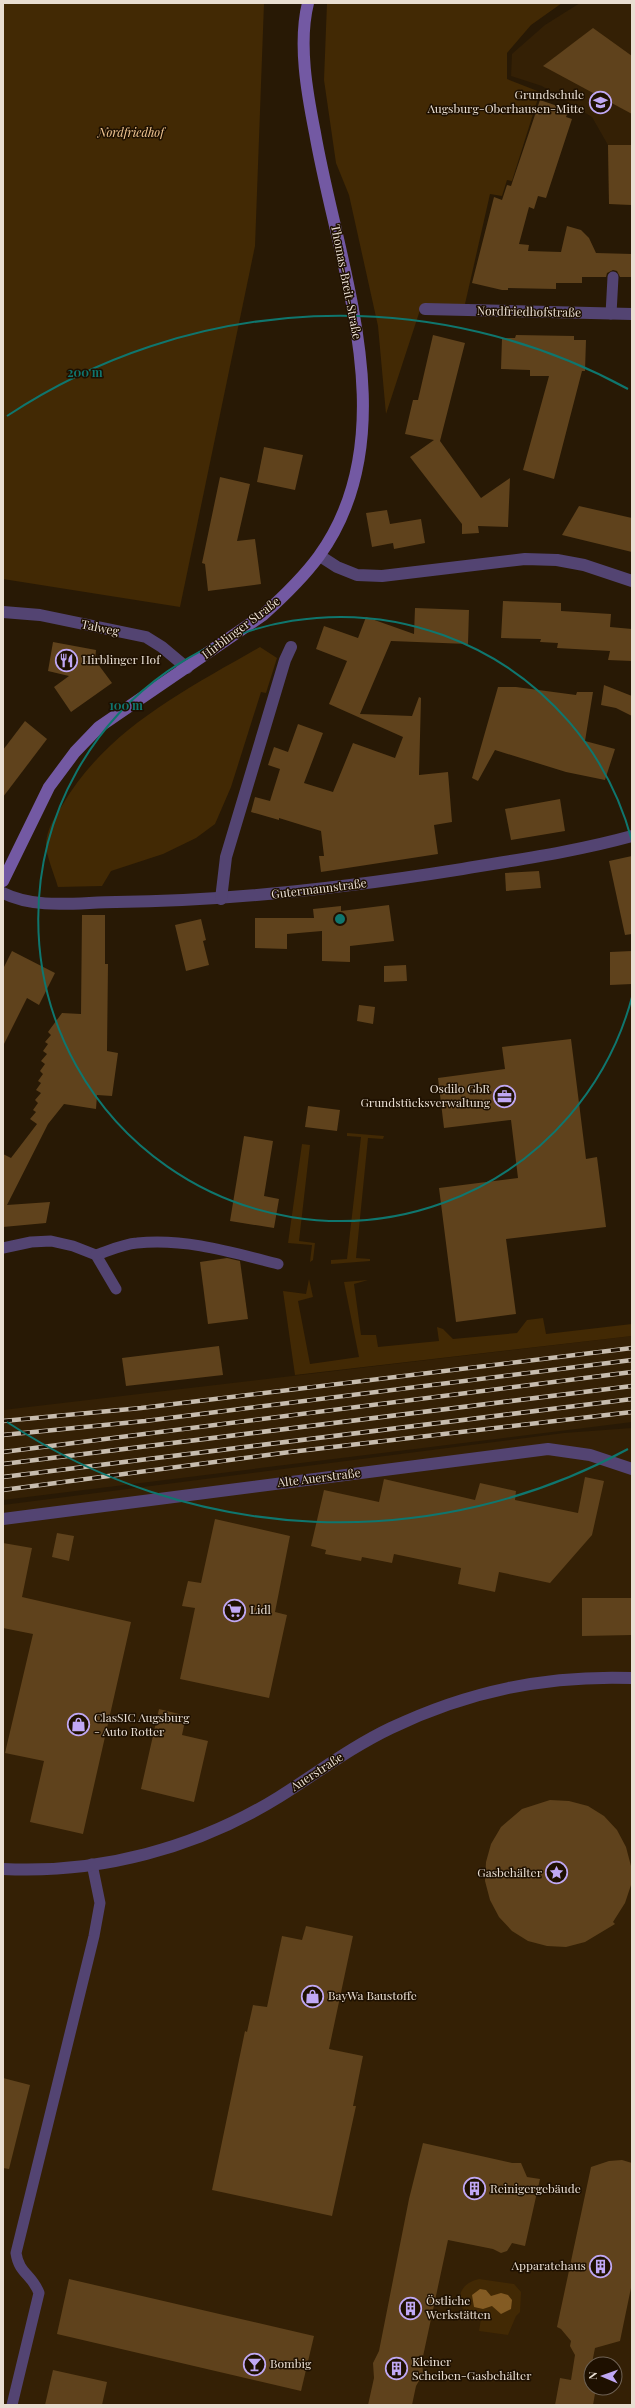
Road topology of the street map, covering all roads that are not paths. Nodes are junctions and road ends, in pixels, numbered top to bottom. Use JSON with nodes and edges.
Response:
{"nodes":[{"id":1,"x":308,"y":3,"type":"edge"},
{"id":2,"x":613,"y":277,"type":"dead end"},
{"id":3,"x":425,"y":310,"type":"dead end"},
{"id":4,"x":611,"y":314,"type":"junction"},
{"id":5,"x":632,"y":314,"type":"edge"},
{"id":6,"x":320,"y":556,"type":"junction"},
{"id":7,"x":632,"y":581,"type":"edge"},
{"id":8,"x":3,"y":612,"type":"edge"},
{"id":9,"x":291,"y":646,"type":"dead end"},
{"id":10,"x":186,"y":668,"type":"junction"},
{"id":11,"x":632,"y":836,"type":"edge"},
{"id":12,"x":3,"y":881,"type":"edge"},
{"id":13,"x":3,"y":894,"type":"edge"},
{"id":14,"x":221,"y":899,"type":"junction"},
{"id":15,"x":3,"y":1248,"type":"edge"},
{"id":16,"x":96,"y":1255,"type":"junction"},
{"id":17,"x":278,"y":1264,"type":"dead end"},
{"id":18,"x":116,"y":1289,"type":"dead end"},
{"id":19,"x":632,"y":1469,"type":"edge"},
{"id":20,"x":3,"y":1519,"type":"edge"},
{"id":21,"x":632,"y":1678,"type":"edge"},
{"id":22,"x":92,"y":1864,"type":"junction"},
{"id":23,"x":3,"y":1869,"type":"edge"},
{"id":24,"x":12,"y":2405,"type":"edge"}],
"edges":[{"from":1,"to":6,"type":"main road","name":"Thomas-Breit-Straße"},
{"from":2,"to":4,"type":"lane"},
{"from":3,"to":4,"type":"street","name":"Nordfriedhofstraße"},
{"from":4,"to":5,"type":"street","name":"Nordfriedhofstraße"},
{"from":6,"to":7,"type":"street"},
{"from":6,"to":10,"type":"main road","name":"Hirblinger Straße"},
{"from":8,"to":10,"type":"street","name":"Talweg"},
{"from":9,"to":14,"type":"street"},
{"from":10,"to":12,"type":"main road","name":"Hirblinger Straße"},
{"from":11,"to":14,"type":"street","name":"Gutermannstraße"},
{"from":13,"to":14,"type":"street","name":"Gutermannstraße"},
{"from":15,"to":16,"type":"lane"},
{"from":16,"to":17,"type":"lane"},
{"from":16,"to":18,"type":"lane"},
{"from":19,"to":20,"type":"street","name":"Alte Auerstraße"},
{"from":21,"to":22,"type":"street","name":"Auerstraße"},
{"from":22,"to":23,"type":"street","name":"Auerstraße"},
{"from":22,"to":24,"type":"lane"}]}
